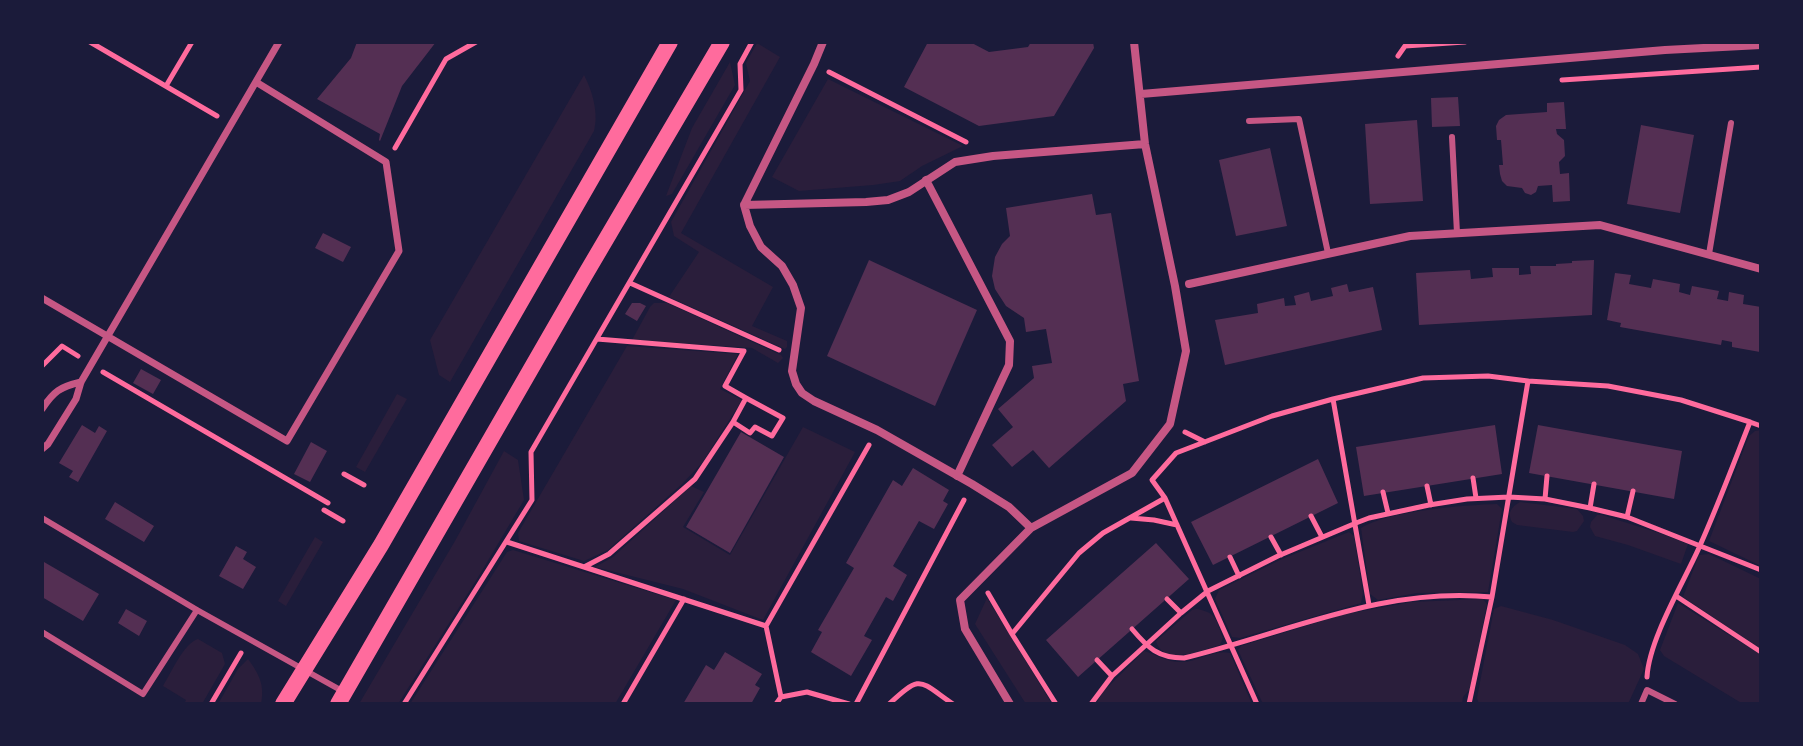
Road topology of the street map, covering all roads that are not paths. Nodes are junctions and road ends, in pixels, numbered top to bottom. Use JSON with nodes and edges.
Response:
{"nodes":[{"id":1,"x":279,"y":42,"type":"edge"},
{"id":2,"x":670,"y":42,"type":"edge"},
{"id":3,"x":722,"y":42,"type":"edge"},
{"id":4,"x":823,"y":42,"type":"edge"},
{"id":5,"x":1134,"y":42,"type":"edge"},
{"id":6,"x":1761,"y":45,"type":"edge"},
{"id":7,"x":1668,"y":46,"type":"edge"},
{"id":8,"x":256,"y":82,"type":"junction"},
{"id":9,"x":1141,"y":94,"type":"junction"},
{"id":10,"x":1249,"y":121,"type":"dead end"},
{"id":11,"x":1731,"y":123,"type":"dead end"},
{"id":12,"x":1452,"y":137,"type":"dead end"},
{"id":13,"x":1145,"y":144,"type":"junction"},
{"id":14,"x":926,"y":180,"type":"junction"},
{"id":15,"x":744,"y":205,"type":"junction"},
{"id":16,"x":1457,"y":233,"type":"junction"},
{"id":17,"x":1328,"y":253,"type":"junction"},
{"id":18,"x":1709,"y":254,"type":"junction"},
{"id":19,"x":1761,"y":269,"type":"edge"},
{"id":20,"x":1189,"y":284,"type":"dead end"},
{"id":21,"x":42,"y":298,"type":"edge"},
{"id":22,"x":108,"y":337,"type":"junction"},
{"id":23,"x":81,"y":382,"type":"junction"},
{"id":24,"x":42,"y":409,"type":"edge"},
{"id":25,"x":42,"y":449,"type":"edge"},
{"id":26,"x":957,"y":476,"type":"junction"},
{"id":27,"x":42,"y":518,"type":"edge"},
{"id":28,"x":1031,"y":528,"type":"junction"},
{"id":29,"x":197,"y":610,"type":"junction"},
{"id":30,"x":42,"y":632,"type":"edge"},
{"id":31,"x":305,"y":670,"type":"junction"},
{"id":32,"x":342,"y":699,"type":"edge"},
{"id":33,"x":283,"y":704,"type":"edge"},
{"id":34,"x":1010,"y":704,"type":"edge"},
{"id":35,"x":1641,"y":704,"type":"edge"},
{"id":36,"x":1675,"y":704,"type":"edge"}],
"edges":[{"from":1,"to":8,"type":"street"},
{"from":2,"to":31,"type":"main road"},
{"from":3,"to":32,"type":"main road"},
{"from":4,"to":15,"type":"street"},
{"from":5,"to":9,"type":"street"},
{"from":6,"to":7,"type":"street"},
{"from":7,"to":9,"type":"street"},
{"from":8,"to":22,"type":"street"},
{"from":8,"to":22,"type":"street"},
{"from":9,"to":13,"type":"street"},
{"from":10,"to":17,"type":"lane"},
{"from":11,"to":18,"type":"lane"},
{"from":12,"to":16,"type":"lane"},
{"from":13,"to":14,"type":"street"},
{"from":13,"to":28,"type":"street"},
{"from":14,"to":15,"type":"street"},
{"from":14,"to":26,"type":"street"},
{"from":15,"to":26,"type":"street"},
{"from":16,"to":17,"type":"street"},
{"from":16,"to":18,"type":"street"},
{"from":17,"to":20,"type":"street"},
{"from":18,"to":19,"type":"street"},
{"from":21,"to":22,"type":"street"},
{"from":22,"to":23,"type":"street"},
{"from":23,"to":24,"type":"street"},
{"from":23,"to":25,"type":"street"},
{"from":26,"to":28,"type":"street"},
{"from":27,"to":29,"type":"lane"},
{"from":28,"to":34,"type":"street"},
{"from":29,"to":30,"type":"lane"},
{"from":29,"to":31,"type":"lane"},
{"from":31,"to":32,"type":"lane"},
{"from":31,"to":33,"type":"main road"},
{"from":35,"to":36,"type":"lane"}]}
